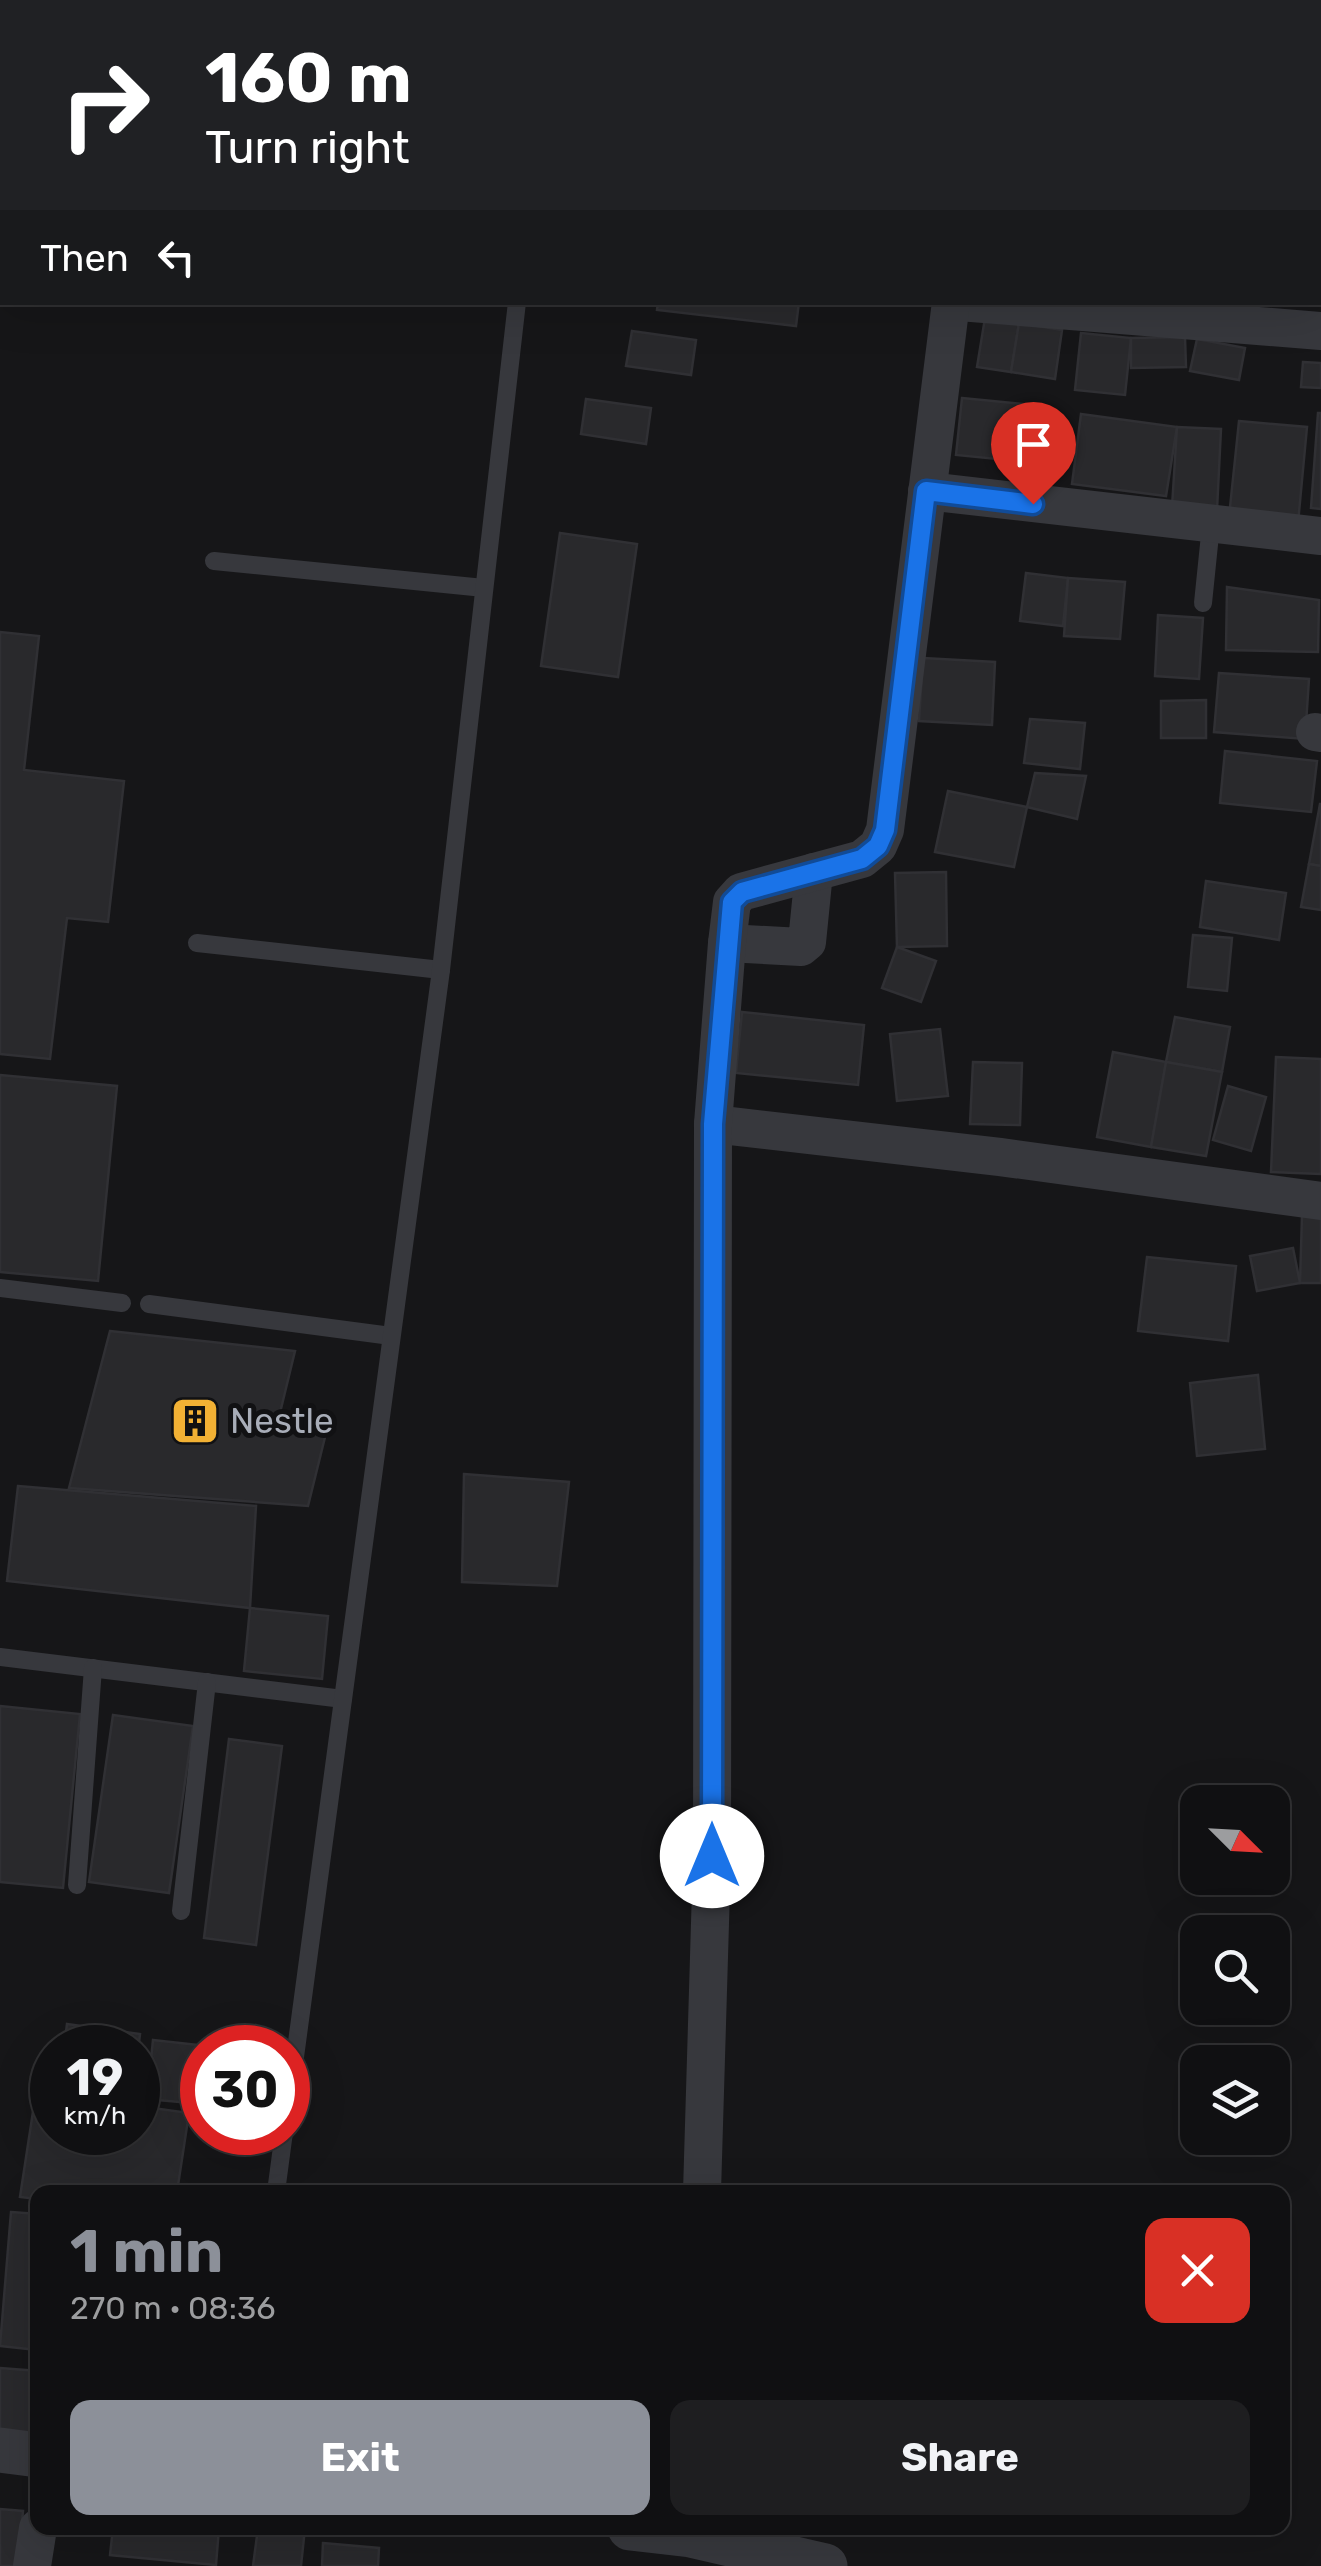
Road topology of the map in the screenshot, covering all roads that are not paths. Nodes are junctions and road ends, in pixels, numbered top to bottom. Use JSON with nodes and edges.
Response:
{"nodes":[{"id":1,"x":516,"y":305,"type":"edge"},
{"id":2,"x":955,"y":305,"type":"edge"},
{"id":3,"x":993,"y":305,"type":"edge"},
{"id":4,"x":1321,"y":331,"type":"edge"},
{"id":5,"x":926,"y":491,"type":"junction"},
{"id":6,"x":1211,"y":525,"type":"junction"},
{"id":7,"x":1321,"y":536,"type":"edge"},
{"id":8,"x":214,"y":561,"type":"dead end"},
{"id":9,"x":484,"y":588,"type":"junction"},
{"id":10,"x":1204,"y":604,"type":"dead end"},
{"id":11,"x":814,"y":872,"type":"junction"},
{"id":12,"x":197,"y":943,"type":"dead end"},
{"id":13,"x":727,"y":943,"type":"junction"},
{"id":14,"x":440,"y":970,"type":"junction"},
{"id":15,"x":713,"y":1124,"type":"junction"},
{"id":16,"x":1321,"y":1200,"type":"edge"},
{"id":17,"x":0,"y":1288,"type":"edge"},
{"id":18,"x":122,"y":1303,"type":"dead end"},
{"id":19,"x":149,"y":1304,"type":"dead end"},
{"id":20,"x":391,"y":1336,"type":"junction"},
{"id":21,"x":0,"y":1657,"type":"edge"},
{"id":22,"x":94,"y":1668,"type":"junction"},
{"id":23,"x":207,"y":1682,"type":"junction"},
{"id":24,"x":343,"y":1699,"type":"junction"},
{"id":25,"x":77,"y":1885,"type":"dead end"},
{"id":26,"x":181,"y":1911,"type":"dead end"},
{"id":27,"x":299,"y":2025,"type":"edge"},
{"id":28,"x":281,"y":2155,"type":"edge"},
{"id":29,"x":277,"y":2185,"type":"edge"},
{"id":30,"x":702,"y":2185,"type":"edge"},
{"id":31,"x":0,"y":2450,"type":"edge"},
{"id":32,"x":30,"y":2454,"type":"edge"},
{"id":33,"x":37,"y":2535,"type":"edge"},
{"id":34,"x":706,"y":2535,"type":"edge"},
{"id":35,"x":32,"y":2566,"type":"edge"},
{"id":36,"x":825,"y":2566,"type":"edge"}],
"edges":[{"from":1,"to":9,"type":"lane"},
{"from":2,"to":5,"type":"street"},
{"from":3,"to":4,"type":"street"},
{"from":5,"to":6,"type":"street"},
{"from":5,"to":11,"type":"street"},
{"from":6,"to":7,"type":"street"},
{"from":6,"to":10,"type":"lane"},
{"from":8,"to":9,"type":"lane"},
{"from":9,"to":14,"type":"lane"},
{"from":11,"to":13,"type":"street"},
{"from":11,"to":13,"type":"street"},
{"from":12,"to":14,"type":"lane"},
{"from":13,"to":15,"type":"street"},
{"from":14,"to":20,"type":"lane"},
{"from":15,"to":16,"type":"street"},
{"from":15,"to":30,"type":"street"},
{"from":17,"to":18,"type":"lane"},
{"from":19,"to":20,"type":"lane"},
{"from":20,"to":24,"type":"lane"},
{"from":21,"to":22,"type":"lane"},
{"from":22,"to":23,"type":"lane"},
{"from":22,"to":25,"type":"lane"},
{"from":23,"to":24,"type":"lane"},
{"from":23,"to":26,"type":"lane"},
{"from":24,"to":27,"type":"lane"},
{"from":28,"to":29,"type":"lane"},
{"from":31,"to":32,"type":"street"},
{"from":33,"to":35,"type":"street"},
{"from":34,"to":36,"type":"street"}]}
